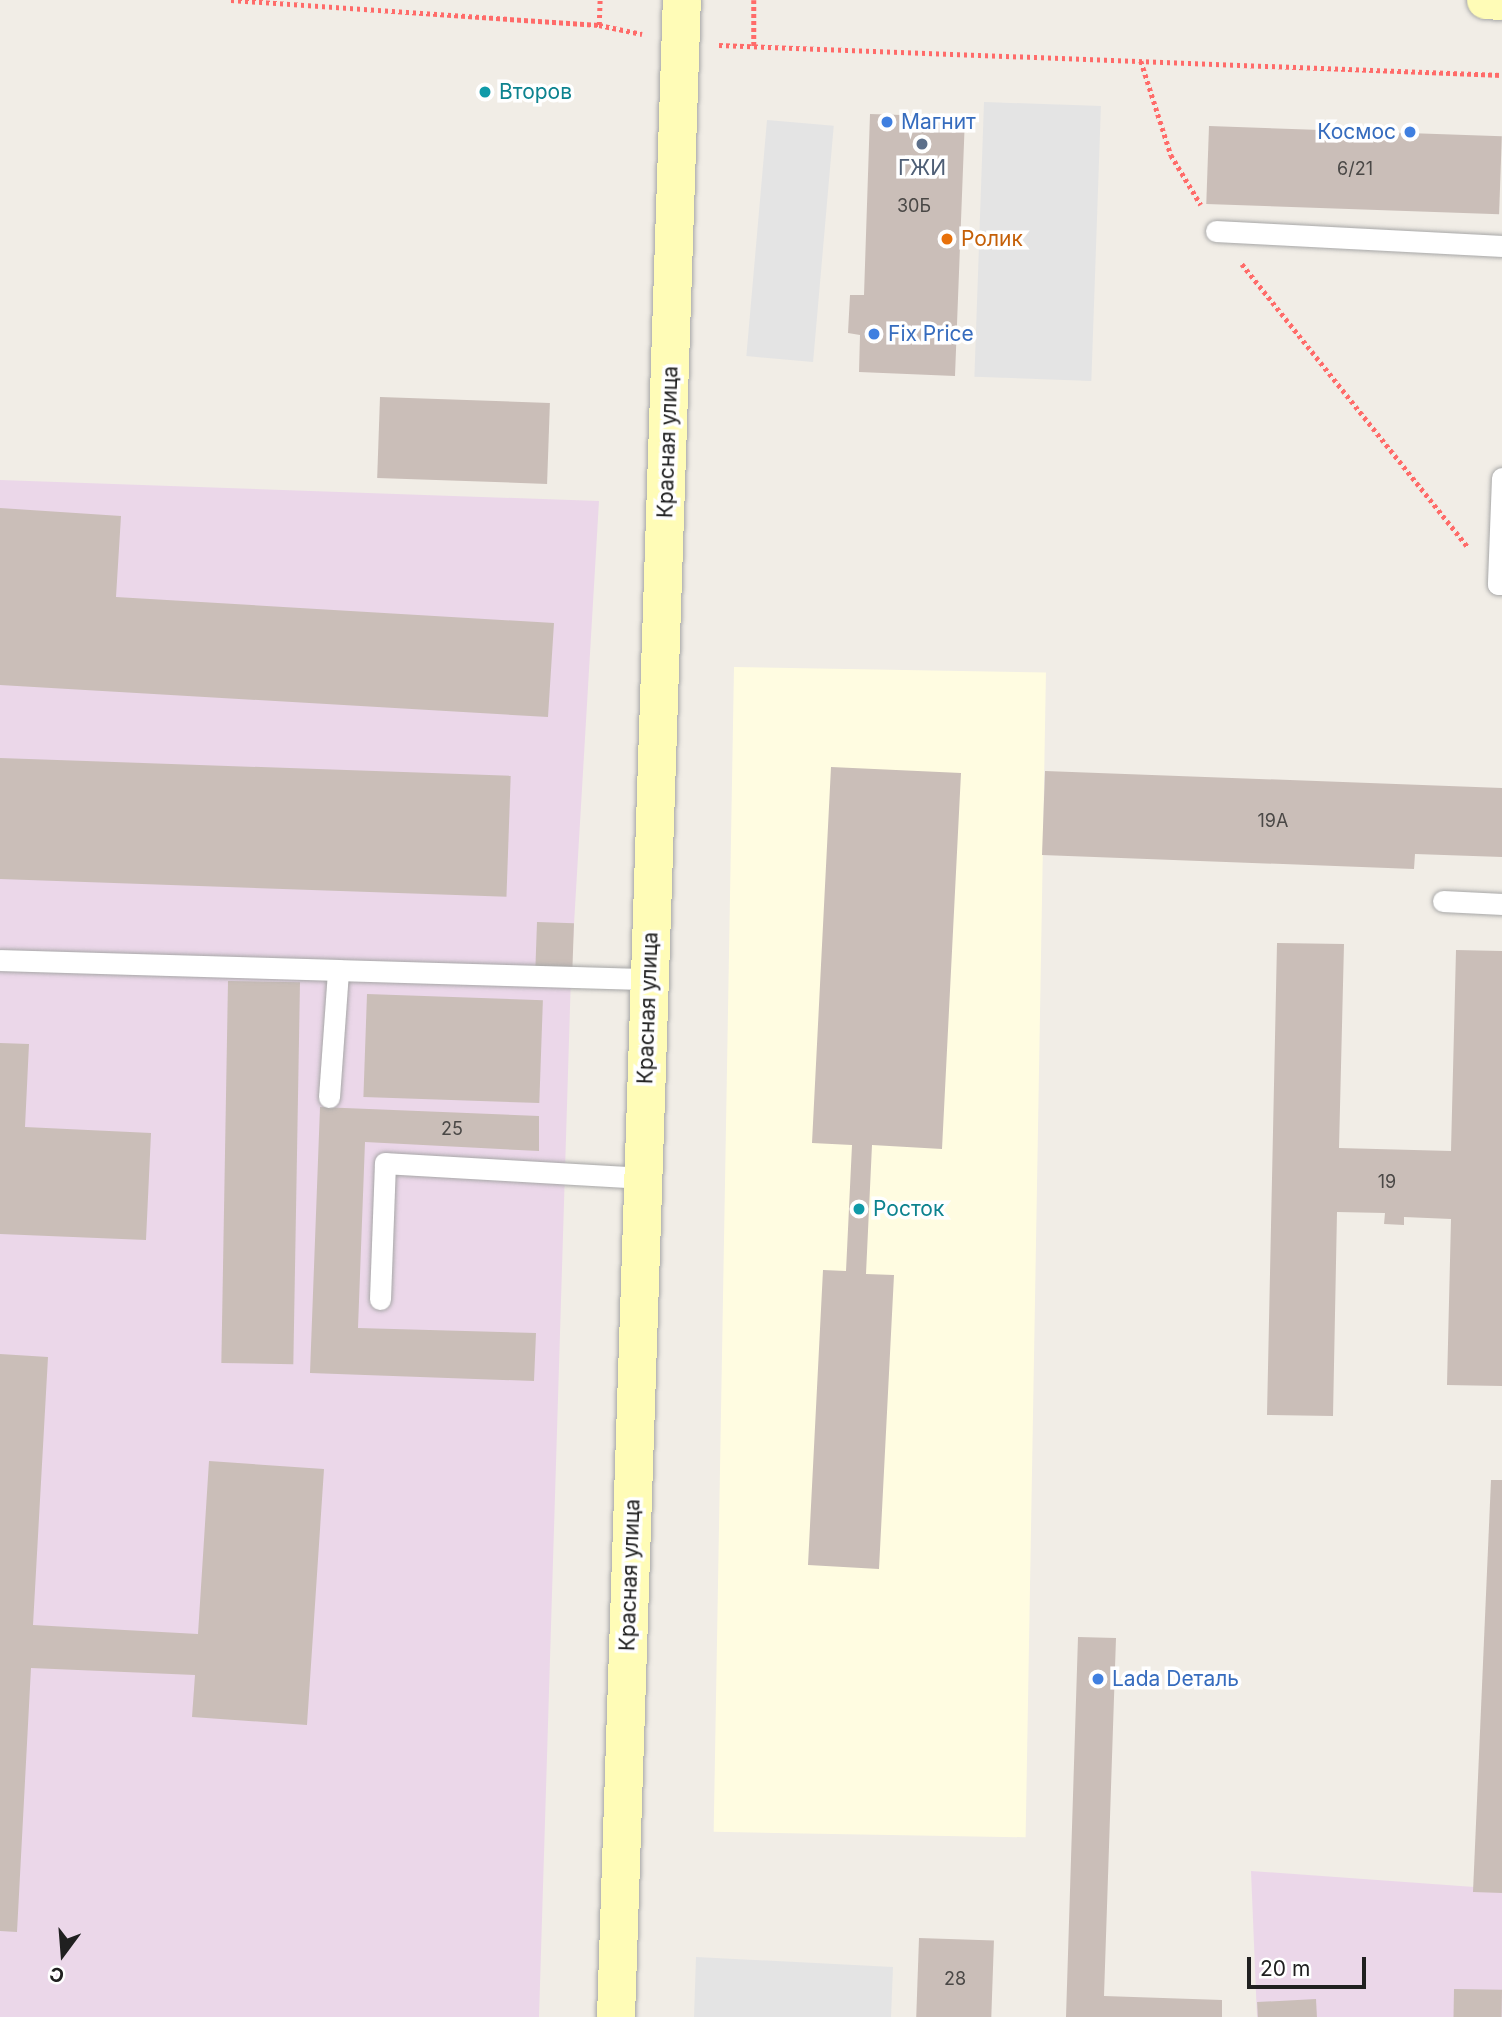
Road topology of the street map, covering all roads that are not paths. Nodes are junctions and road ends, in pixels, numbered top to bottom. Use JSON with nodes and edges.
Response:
{"nodes":[{"id":1,"x":682,"y":0,"type":"edge"},
{"id":2,"x":1486,"y":0,"type":"edge"},
{"id":3,"x":1502,"y":1,"type":"edge"},
{"id":4,"x":1216,"y":231,"type":"road end"},
{"id":5,"x":1502,"y":246,"type":"edge"},
{"id":6,"x":1502,"y":478,"type":"edge"},
{"id":7,"x":1500,"y":584,"type":"edge"},
{"id":8,"x":1443,"y":901,"type":"dead end"},
{"id":9,"x":1502,"y":904,"type":"edge"},
{"id":10,"x":0,"y":960,"type":"edge"},
{"id":11,"x":338,"y":970,"type":"junction"},
{"id":12,"x":649,"y":979,"type":"junction"},
{"id":13,"x":329,"y":1097,"type":"dead end"},
{"id":14,"x":643,"y":1178,"type":"junction"},
{"id":15,"x":380,"y":1299,"type":"dead end"},
{"id":16,"x":616,"y":2017,"type":"edge"}],
"edges":[{"from":1,"to":12,"type":"main road","name":"Красная улица"},
{"from":2,"to":3,"type":"main road"},
{"from":4,"to":5,"type":"lane"},
{"from":6,"to":7,"type":"lane"},
{"from":8,"to":9,"type":"lane"},
{"from":10,"to":11,"type":"lane"},
{"from":11,"to":12,"type":"lane"},
{"from":11,"to":13,"type":"lane"},
{"from":12,"to":14,"type":"main road","name":"Красная улица"},
{"from":14,"to":15,"type":"lane"},
{"from":14,"to":16,"type":"main road","name":"Красная улица"}]}
